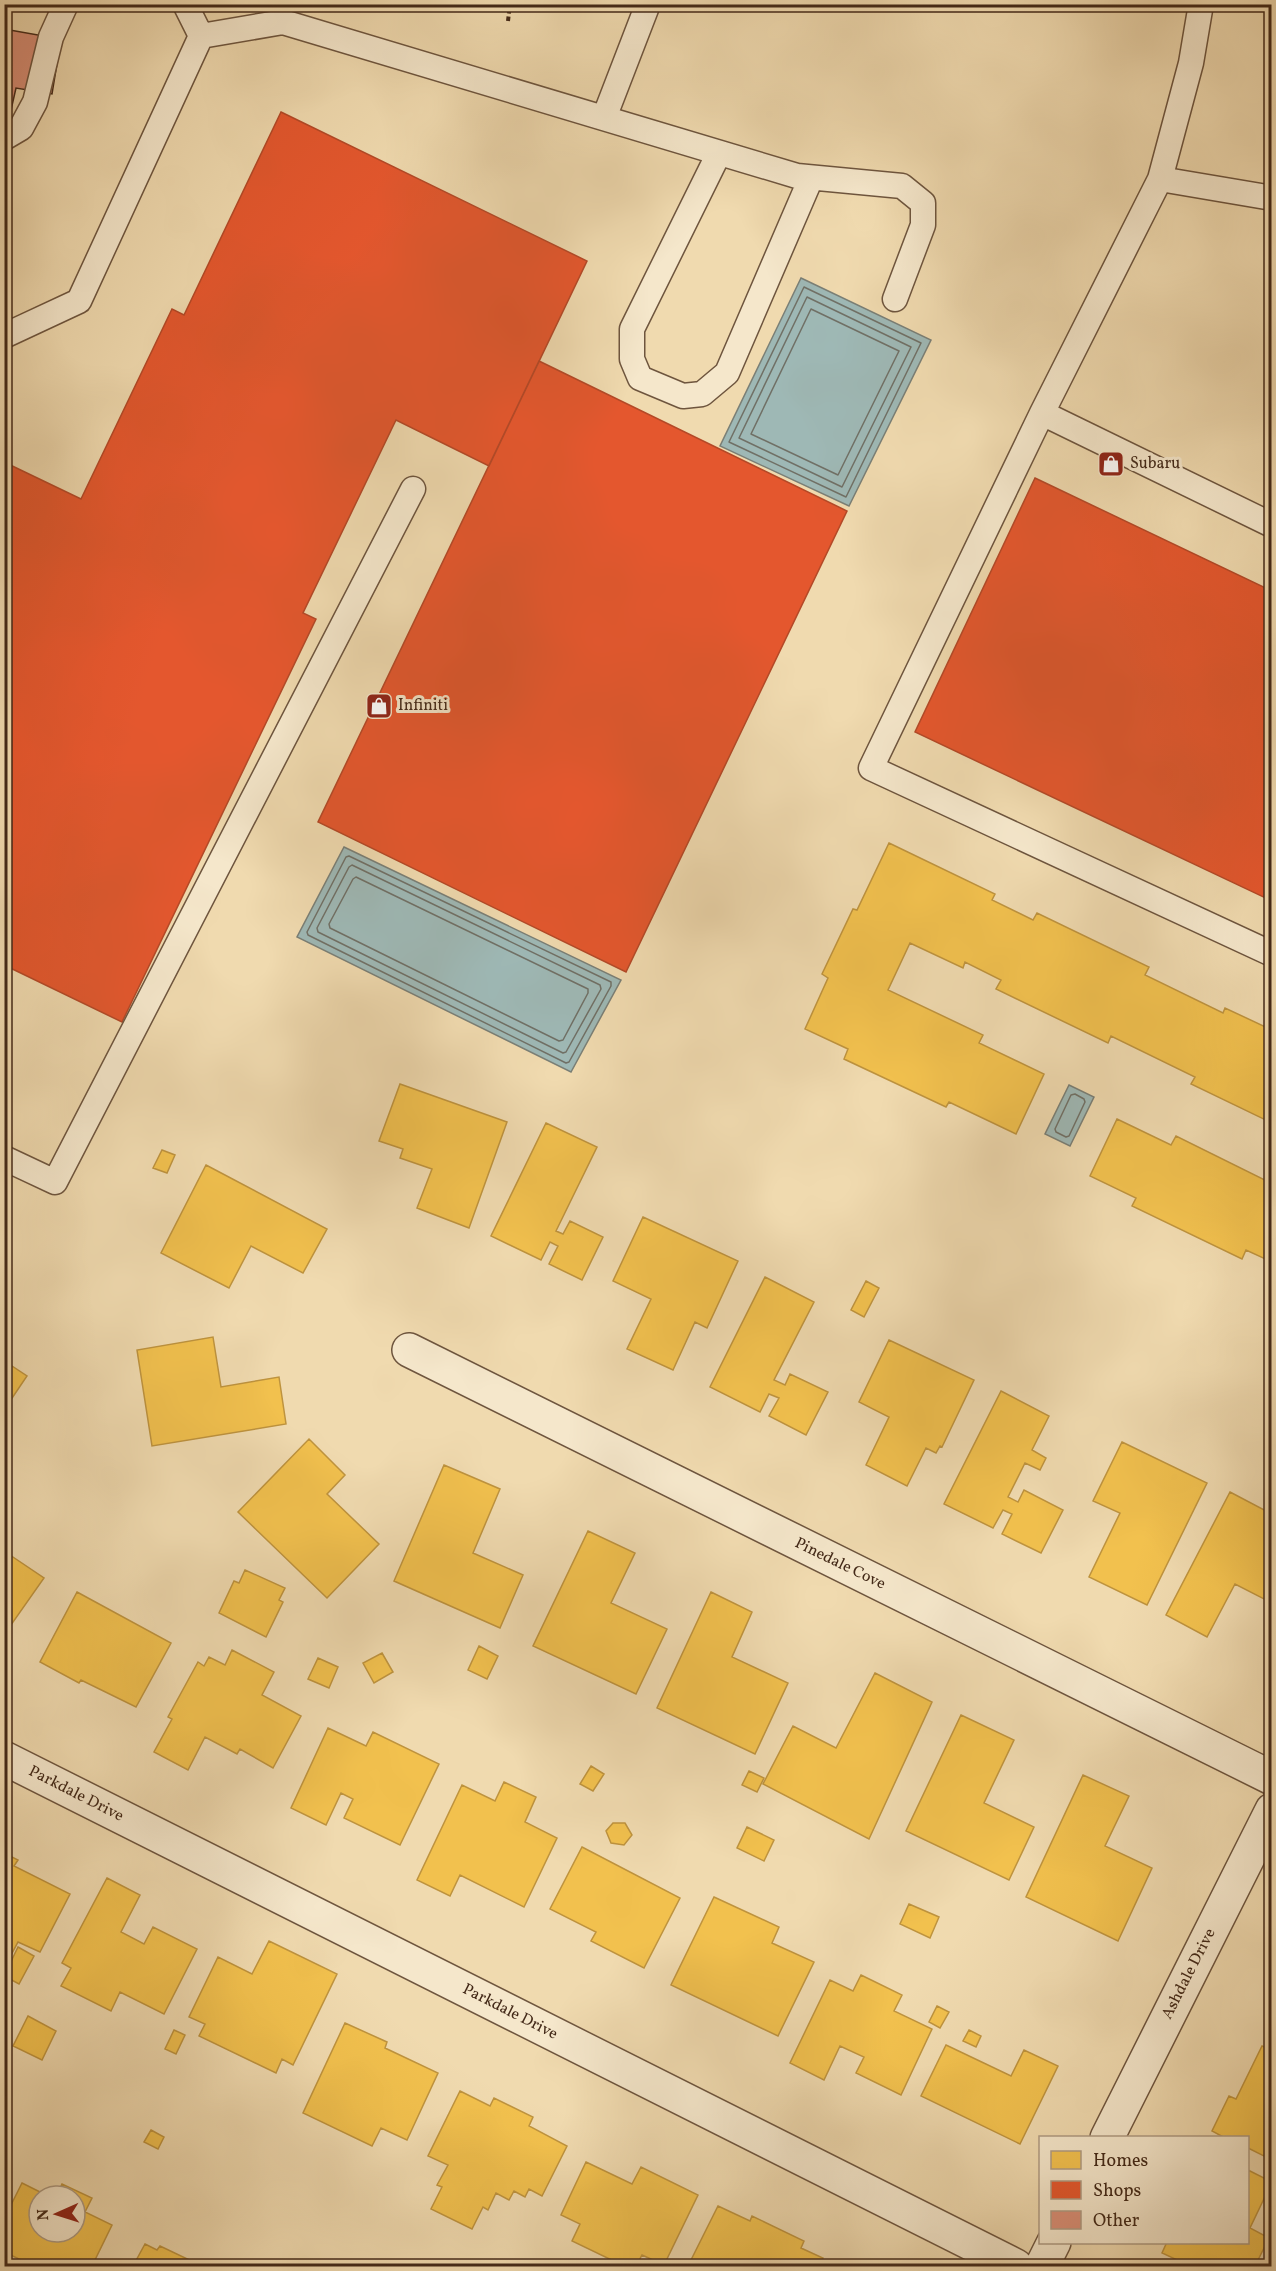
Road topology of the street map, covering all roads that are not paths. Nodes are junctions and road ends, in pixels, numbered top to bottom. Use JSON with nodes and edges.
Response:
{"nodes":[{"id":1,"x":66,"y":4,"type":"edge"},
{"id":2,"x":185,"y":4,"type":"edge"},
{"id":3,"x":648,"y":4,"type":"edge"},
{"id":4,"x":1201,"y":4,"type":"edge"},
{"id":5,"x":201,"y":36,"type":"junction"},
{"id":6,"x":604,"y":118,"type":"junction"},
{"id":7,"x":4,"y":138,"type":"edge"},
{"id":8,"x":719,"y":153,"type":"junction"},
{"id":9,"x":811,"y":178,"type":"junction"},
{"id":10,"x":1160,"y":179,"type":"junction"},
{"id":11,"x":1272,"y":198,"type":"edge"},
{"id":12,"x":895,"y":299,"type":"dead end"},
{"id":13,"x":4,"y":336,"type":"edge"},
{"id":14,"x":1042,"y":413,"type":"junction"},
{"id":15,"x":413,"y":489,"type":"dead end"},
{"id":16,"x":1272,"y":525,"type":"edge"},
{"id":17,"x":1272,"y":954,"type":"edge"},
{"id":18,"x":4,"y":1158,"type":"edge"},
{"id":19,"x":409,"y":1350,"type":"dead end"},
{"id":20,"x":4,"y":1758,"type":"edge"},
{"id":21,"x":1272,"y":1778,"type":"edge"},
{"id":22,"x":1272,"y":1810,"type":"edge"},
{"id":23,"x":1108,"y":2136,"type":"edge"},
{"id":24,"x":1053,"y":2244,"type":"edge"},
{"id":25,"x":1016,"y":2266,"type":"edge"},
{"id":26,"x":1042,"y":2266,"type":"edge"}],
"edges":[{"from":1,"to":7,"type":"lane"},
{"from":2,"to":5,"type":"lane"},
{"from":3,"to":6,"type":"lane"},
{"from":4,"to":10,"type":"lane"},
{"from":5,"to":6,"type":"lane"},
{"from":5,"to":13,"type":"lane"},
{"from":6,"to":8,"type":"lane"},
{"from":8,"to":9,"type":"lane"},
{"from":8,"to":9,"type":"lane"},
{"from":9,"to":12,"type":"lane"},
{"from":10,"to":11,"type":"lane"},
{"from":10,"to":14,"type":"lane"},
{"from":14,"to":16,"type":"lane"},
{"from":14,"to":17,"type":"lane"},
{"from":15,"to":18,"type":"lane"},
{"from":19,"to":21,"type":"street","name":"Pinedale Cove"},
{"from":20,"to":25,"type":"street","name":"Parkdale Drive"},
{"from":22,"to":23,"type":"street","name":"Ashdale Drive"},
{"from":24,"to":26,"type":"street"}]}
